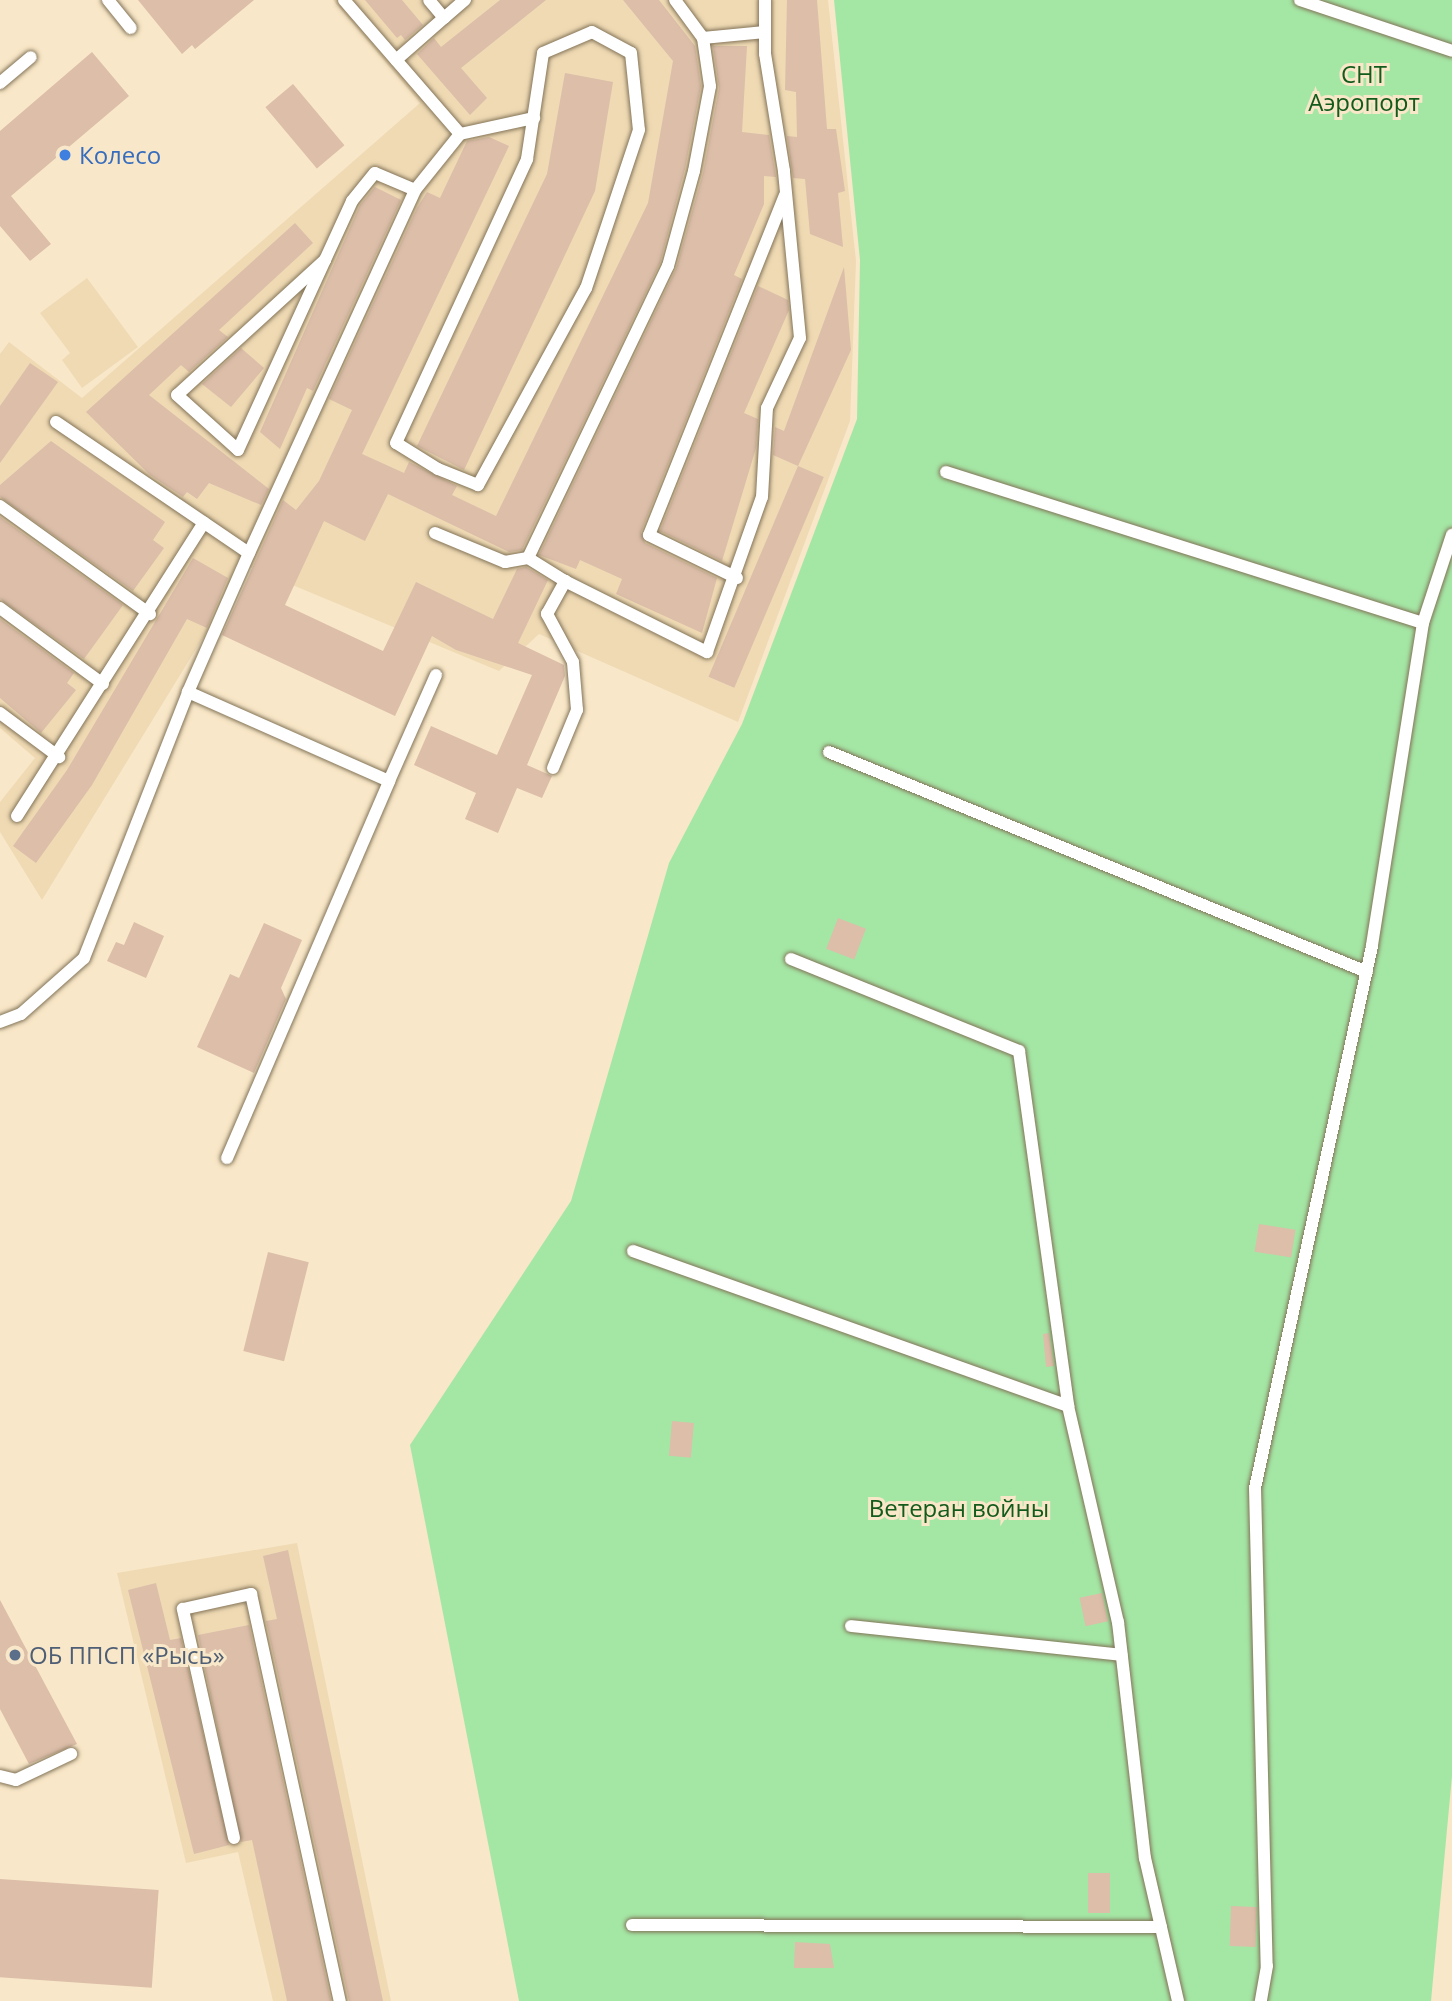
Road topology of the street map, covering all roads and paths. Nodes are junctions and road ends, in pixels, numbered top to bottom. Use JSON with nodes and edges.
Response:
{"nodes":[{"id":1,"x":108,"y":0,"type":"edge"},
{"id":2,"x":344,"y":0,"type":"edge"},
{"id":3,"x":429,"y":0,"type":"edge"},
{"id":4,"x":465,"y":0,"type":"edge"},
{"id":5,"x":675,"y":0,"type":"edge"},
{"id":6,"x":765,"y":0,"type":"edge"},
{"id":7,"x":1300,"y":0,"type":"edge"},
{"id":8,"x":444,"y":18,"type":"junction"},
{"id":9,"x":131,"y":28,"type":"dead end"},
{"id":10,"x":765,"y":32,"type":"junction"},
{"id":11,"x":703,"y":38,"type":"junction"},
{"id":12,"x":1452,"y":51,"type":"edge"},
{"id":13,"x":31,"y":57,"type":"dead end"},
{"id":14,"x":396,"y":60,"type":"junction"},
{"id":15,"x":0,"y":83,"type":"edge"},
{"id":16,"x":534,"y":118,"type":"junction"},
{"id":17,"x":460,"y":134,"type":"junction"},
{"id":18,"x":415,"y":190,"type":"junction"},
{"id":19,"x":786,"y":192,"type":"junction"},
{"id":20,"x":325,"y":260,"type":"junction"},
{"id":21,"x":56,"y":422,"type":"dead end"},
{"id":22,"x":947,"y":472,"type":"dead end"},
{"id":23,"x":0,"y":506,"type":"edge"},
{"id":24,"x":204,"y":523,"type":"junction"},
{"id":25,"x":435,"y":533,"type":"dead end"},
{"id":26,"x":1452,"y":535,"type":"edge"},
{"id":27,"x":248,"y":553,"type":"junction"},
{"id":28,"x":528,"y":558,"type":"junction"},
{"id":29,"x":737,"y":578,"type":"junction"},
{"id":30,"x":565,"y":581,"type":"junction"},
{"id":31,"x":0,"y":608,"type":"edge"},
{"id":32,"x":150,"y":614,"type":"junction"},
{"id":33,"x":1423,"y":622,"type":"junction"},
{"id":34,"x":436,"y":675,"type":"dead end"},
{"id":35,"x":103,"y":684,"type":"junction"},
{"id":36,"x":188,"y":692,"type":"junction"},
{"id":37,"x":0,"y":713,"type":"edge"},
{"id":38,"x":830,"y":752,"type":"dead end"},
{"id":39,"x":59,"y":757,"type":"junction"},
{"id":40,"x":553,"y":768,"type":"dead end"},
{"id":41,"x":389,"y":781,"type":"junction"},
{"id":42,"x":17,"y":816,"type":"dead end"},
{"id":43,"x":791,"y":959,"type":"dead end"},
{"id":44,"x":1367,"y":972,"type":"junction"},
{"id":45,"x":0,"y":1022,"type":"edge"},
{"id":46,"x":227,"y":1158,"type":"dead end"},
{"id":47,"x":633,"y":1251,"type":"dead end"},
{"id":48,"x":1068,"y":1406,"type":"junction"},
{"id":49,"x":851,"y":1626,"type":"dead end"},
{"id":50,"x":1121,"y":1655,"type":"junction"},
{"id":51,"x":71,"y":1754,"type":"dead end"},
{"id":52,"x":0,"y":1776,"type":"edge"},
{"id":53,"x":234,"y":1838,"type":"dead end"},
{"id":54,"x":632,"y":1926,"type":"dead end"},
{"id":55,"x":1161,"y":1927,"type":"junction"},
{"id":56,"x":340,"y":2001,"type":"edge"},
{"id":57,"x":1178,"y":2001,"type":"edge"},
{"id":58,"x":1261,"y":2001,"type":"edge"}],
"edges":[{"from":1,"to":9,"type":"lane"},
{"from":2,"to":14,"type":"lane"},
{"from":3,"to":8,"type":"lane"},
{"from":4,"to":8,"type":"lane"},
{"from":5,"to":11,"type":"lane"},
{"from":6,"to":10,"type":"lane"},
{"from":7,"to":12,"type":"lane"},
{"from":8,"to":14,"type":"lane"},
{"from":10,"to":11,"type":"lane"},
{"from":10,"to":19,"type":"lane"},
{"from":11,"to":28,"type":"lane"},
{"from":13,"to":15,"type":"lane"},
{"from":14,"to":17,"type":"lane"},
{"from":16,"to":16,"type":"lane"},
{"from":16,"to":17,"type":"lane"},
{"from":17,"to":18,"type":"lane"},
{"from":18,"to":20,"type":"lane"},
{"from":18,"to":27,"type":"lane"},
{"from":19,"to":29,"type":"lane"},
{"from":19,"to":29,"type":"lane"},
{"from":20,"to":20,"type":"lane"},
{"from":21,"to":24,"type":"lane"},
{"from":22,"to":33,"type":"lane"},
{"from":23,"to":32,"type":"lane"},
{"from":24,"to":27,"type":"lane"},
{"from":24,"to":32,"type":"lane"},
{"from":25,"to":28,"type":"lane"},
{"from":26,"to":33,"type":"lane"},
{"from":27,"to":36,"type":"lane"},
{"from":28,"to":30,"type":"lane"},
{"from":29,"to":30,"type":"lane"},
{"from":30,"to":40,"type":"lane"},
{"from":31,"to":35,"type":"lane"},
{"from":32,"to":35,"type":"lane"},
{"from":33,"to":44,"type":"lane"},
{"from":34,"to":41,"type":"lane"},
{"from":35,"to":39,"type":"lane"},
{"from":36,"to":41,"type":"lane"},
{"from":36,"to":45,"type":"lane"},
{"from":37,"to":39,"type":"lane"},
{"from":38,"to":44,"type":"lane"},
{"from":39,"to":42,"type":"lane"},
{"from":41,"to":46,"type":"lane"},
{"from":43,"to":48,"type":"lane"},
{"from":44,"to":58,"type":"lane"},
{"from":47,"to":48,"type":"lane"},
{"from":48,"to":50,"type":"lane"},
{"from":49,"to":50,"type":"lane"},
{"from":50,"to":55,"type":"lane"},
{"from":51,"to":52,"type":"lane"},
{"from":53,"to":56,"type":"lane"},
{"from":54,"to":55,"type":"lane"},
{"from":55,"to":57,"type":"lane"}]}
